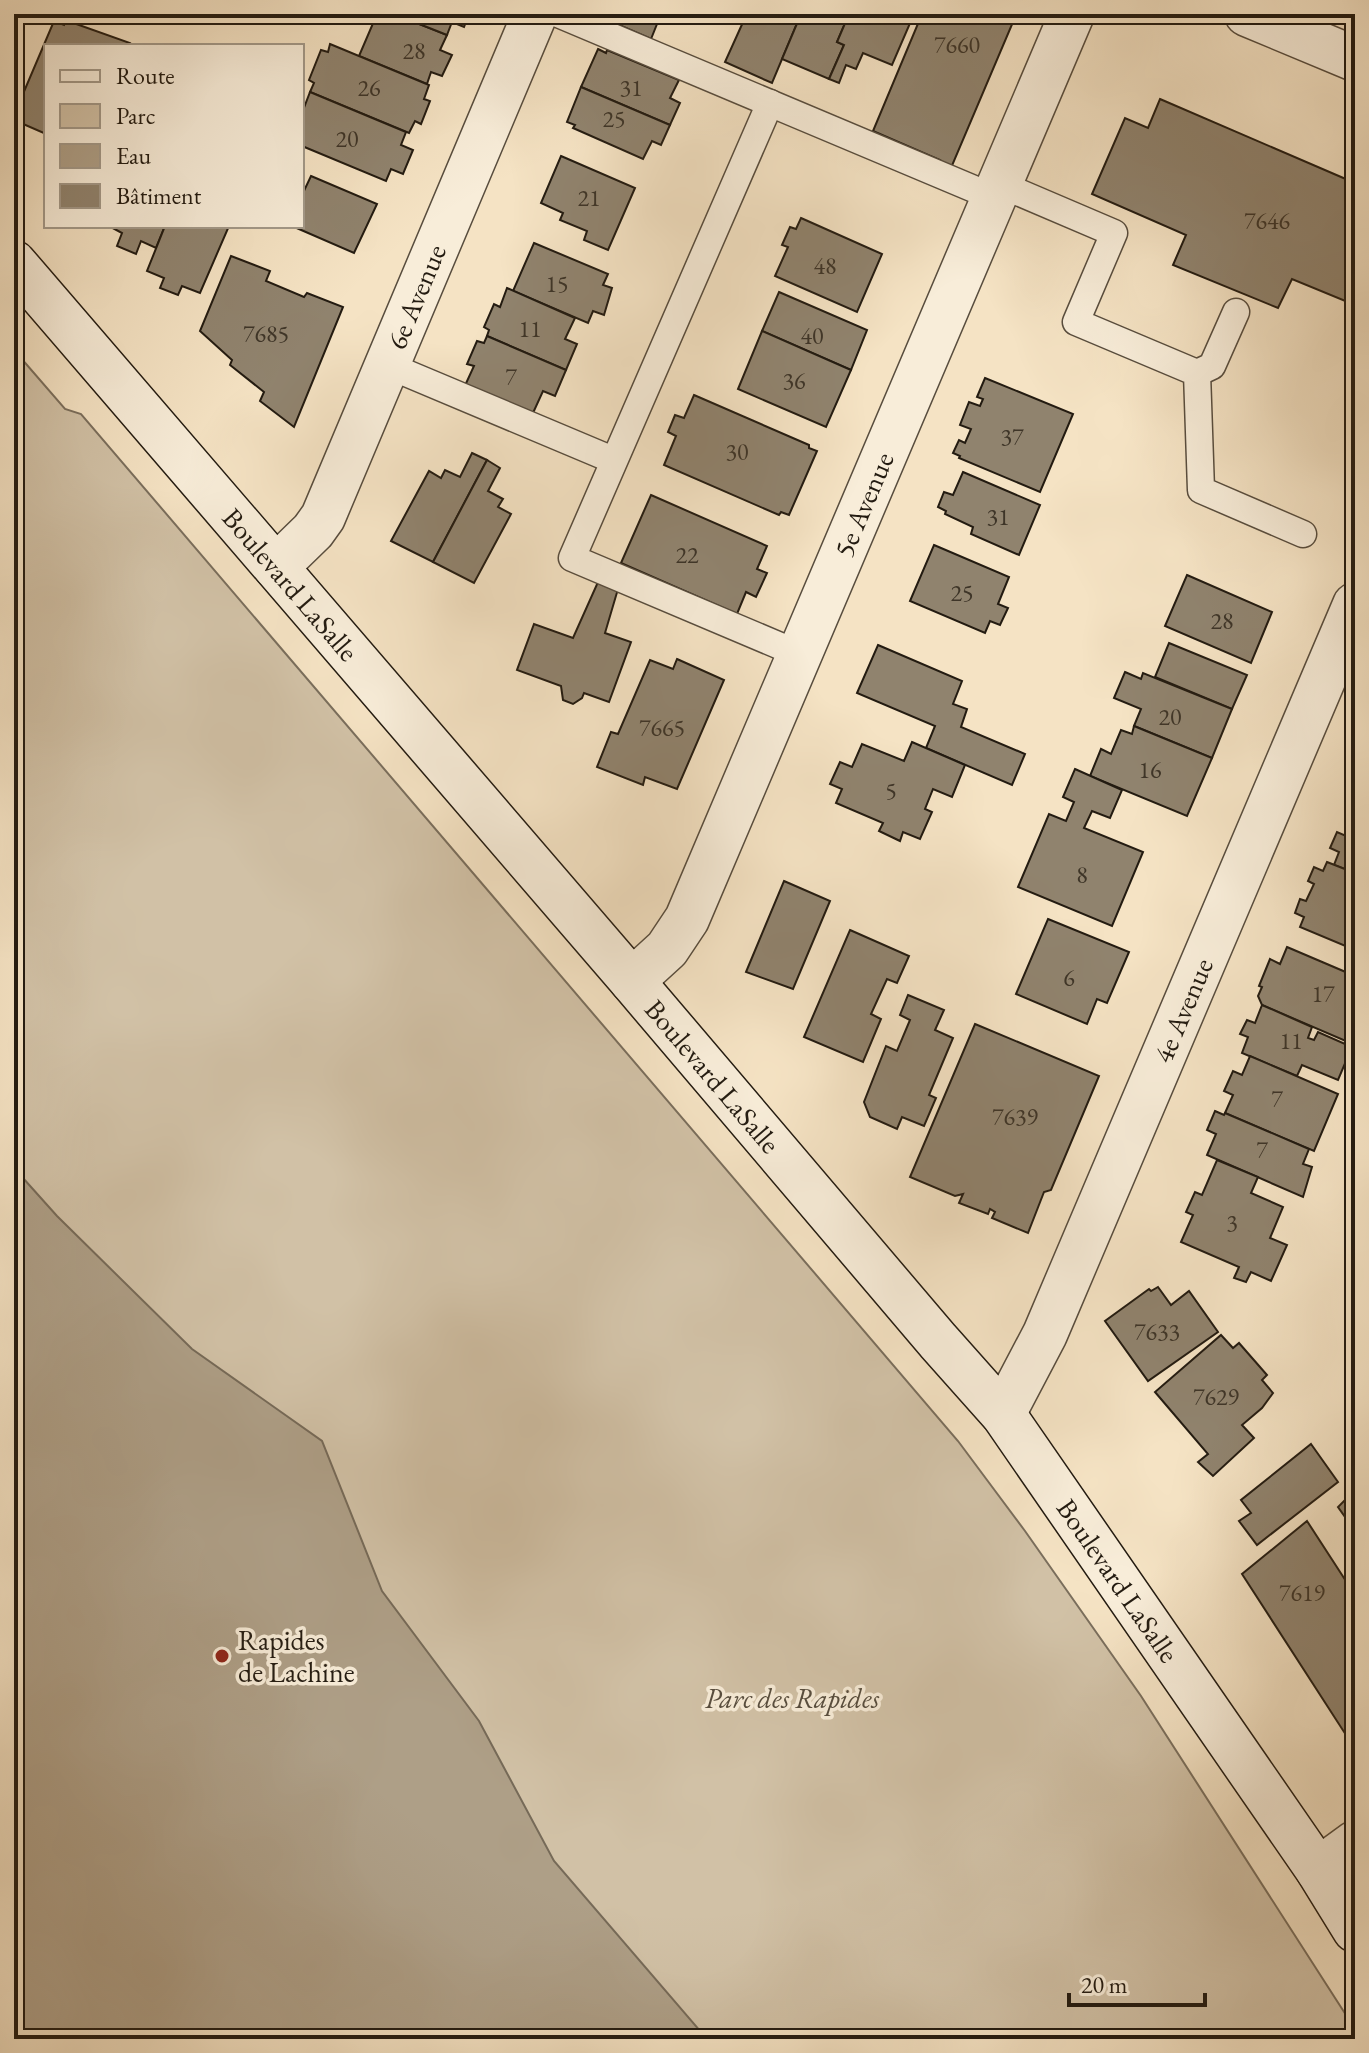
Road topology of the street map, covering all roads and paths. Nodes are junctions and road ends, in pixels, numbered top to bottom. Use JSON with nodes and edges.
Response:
{"nodes":[{"id":1,"x":535,"y":14,"type":"edge"},
{"id":2,"x":558,"y":14,"type":"edge"},
{"id":3,"x":1072,"y":14,"type":"edge"},
{"id":4,"x":1247,"y":14,"type":"edge"},
{"id":5,"x":1355,"y":59,"type":"edge"},
{"id":6,"x":770,"y":103,"type":"junction"},
{"id":7,"x":996,"y":191,"type":"junction"},
{"id":8,"x":14,"y":263,"type":"edge"},
{"id":9,"x":1236,"y":312,"type":"dead end"},
{"id":10,"x":387,"y":365,"type":"junction"},
{"id":11,"x":1197,"y":373,"type":"junction"},
{"id":12,"x":613,"y":460,"type":"junction"},
{"id":13,"x":1303,"y":534,"type":"dead end"},
{"id":14,"x":276,"y":567,"type":"junction"},
{"id":15,"x":1355,"y":605,"type":"edge"},
{"id":16,"x":799,"y":654,"type":"junction"},
{"id":17,"x":632,"y":981,"type":"junction"},
{"id":18,"x":1003,"y":1414,"type":"junction"},
{"id":19,"x":1355,"y":1843,"type":"edge"},
{"id":20,"x":1318,"y":1870,"type":"junction"},
{"id":21,"x":1355,"y":1930,"type":"edge"}],
"edges":[{"from":1,"to":10,"type":"street","name":"6e Avenue"},
{"from":2,"to":6,"type":"lane"},
{"from":3,"to":7,"type":"street","name":"5e Avenue"},
{"from":4,"to":5,"type":"street"},
{"from":6,"to":7,"type":"lane"},
{"from":6,"to":12,"type":"lane"},
{"from":7,"to":11,"type":"lane"},
{"from":7,"to":16,"type":"street","name":"5e Avenue"},
{"from":8,"to":14,"type":"street","name":"Boulevard LaSalle"},
{"from":9,"to":11,"type":"lane"},
{"from":10,"to":12,"type":"lane"},
{"from":10,"to":14,"type":"street","name":"6e Avenue"},
{"from":11,"to":13,"type":"lane"},
{"from":12,"to":16,"type":"lane"},
{"from":14,"to":17,"type":"street","name":"Boulevard LaSalle"},
{"from":15,"to":18,"type":"street","name":"4e Avenue"},
{"from":16,"to":17,"type":"street","name":"5e Avenue"},
{"from":17,"to":18,"type":"street","name":"Boulevard LaSalle"},
{"from":18,"to":20,"type":"street","name":"Boulevard LaSalle"},
{"from":19,"to":20,"type":"street"},
{"from":20,"to":21,"type":"street","name":"Boulevard LaSalle"}]}
